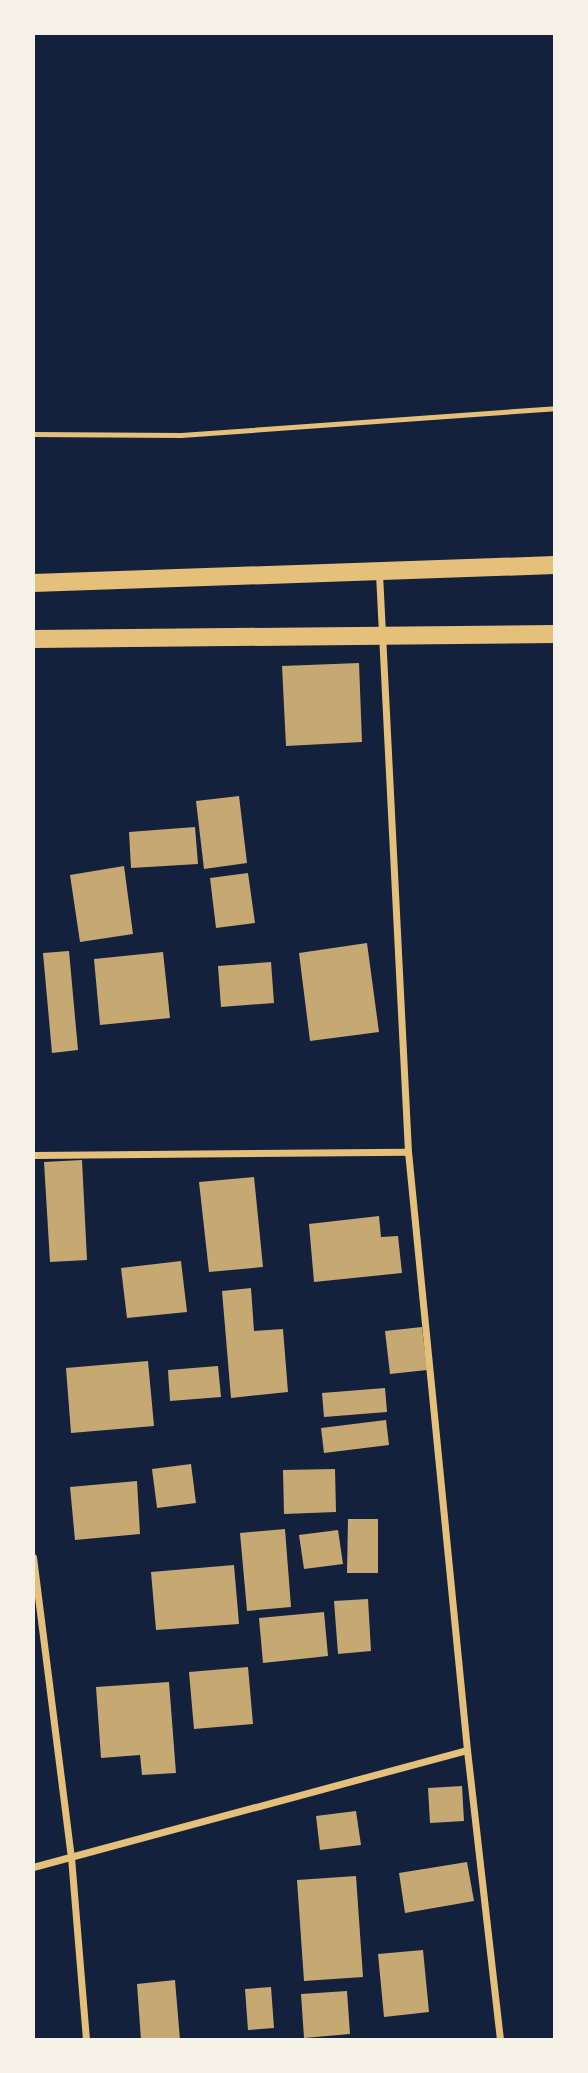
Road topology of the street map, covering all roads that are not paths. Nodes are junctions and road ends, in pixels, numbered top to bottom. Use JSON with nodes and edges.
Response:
{"nodes":[{"id":1,"x":555,"y":408,"type":"edge"},
{"id":2,"x":33,"y":434,"type":"edge"},
{"id":3,"x":555,"y":565,"type":"edge"},
{"id":4,"x":379,"y":572,"type":"junction"},
{"id":5,"x":33,"y":583,"type":"edge"},
{"id":6,"x":555,"y":634,"type":"edge"},
{"id":7,"x":384,"y":637,"type":"junction"},
{"id":8,"x":33,"y":639,"type":"edge"},
{"id":9,"x":408,"y":1152,"type":"junction"},
{"id":10,"x":33,"y":1155,"type":"edge"},
{"id":11,"x":33,"y":1557,"type":"edge"},
{"id":12,"x":467,"y":1750,"type":"junction"},
{"id":13,"x":71,"y":1857,"type":"junction"},
{"id":14,"x":33,"y":1867,"type":"edge"},
{"id":15,"x":86,"y":2040,"type":"edge"},
{"id":16,"x":500,"y":2040,"type":"edge"}],
"edges":[{"from":1,"to":2,"type":"lane"},
{"from":3,"to":4,"type":"main road"},
{"from":4,"to":5,"type":"main road"},
{"from":4,"to":7,"type":"street"},
{"from":6,"to":7,"type":"main road"},
{"from":7,"to":8,"type":"main road"},
{"from":7,"to":9,"type":"street"},
{"from":9,"to":10,"type":"street"},
{"from":9,"to":12,"type":"street"},
{"from":11,"to":13,"type":"street"},
{"from":12,"to":13,"type":"street"},
{"from":12,"to":16,"type":"street"},
{"from":13,"to":14,"type":"street"},
{"from":13,"to":15,"type":"street"}]}
